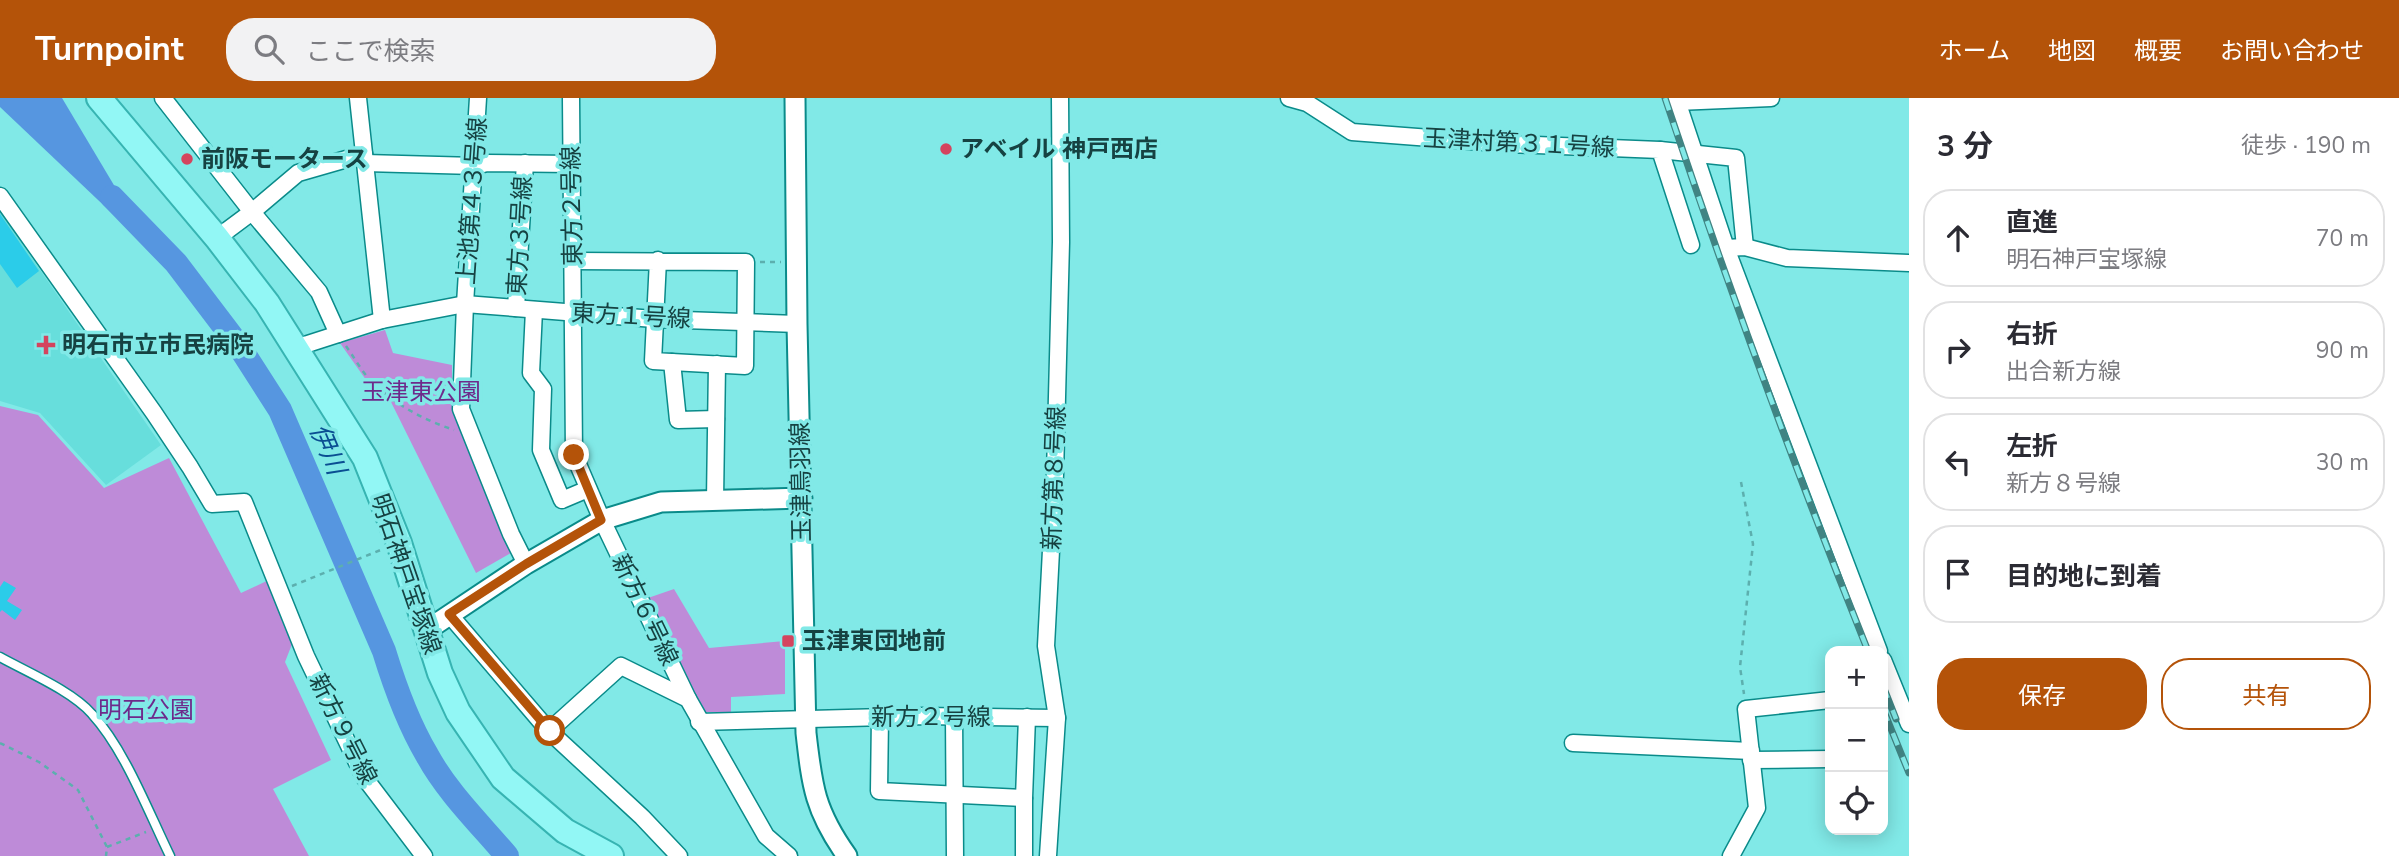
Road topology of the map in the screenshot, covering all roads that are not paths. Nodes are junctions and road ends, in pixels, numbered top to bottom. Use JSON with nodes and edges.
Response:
{"nodes":[{"id":1,"x":99,"y":98,"type":"edge"},
{"id":2,"x":163,"y":98,"type":"edge"},
{"id":3,"x":358,"y":98,"type":"edge"},
{"id":4,"x":478,"y":98,"type":"edge"},
{"id":5,"x":571,"y":98,"type":"edge"},
{"id":6,"x":794,"y":98,"type":"edge"},
{"id":7,"x":1060,"y":98,"type":"edge"},
{"id":8,"x":1289,"y":98,"type":"edge"},
{"id":9,"x":1771,"y":98,"type":"edge"},
{"id":10,"x":1676,"y":100,"type":"edge"},
{"id":11,"x":1660,"y":150,"type":"junction"},
{"id":12,"x":1694,"y":155,"type":"junction"},
{"id":13,"x":365,"y":159,"type":"junction"},
{"id":14,"x":525,"y":163,"type":"junction"},
{"id":15,"x":571,"y":164,"type":"junction"},
{"id":16,"x":475,"y":166,"type":"junction"},
{"id":17,"x":0,"y":196,"type":"edge"},
{"id":18,"x":252,"y":212,"type":"junction"},
{"id":19,"x":217,"y":237,"type":"junction"},
{"id":20,"x":1692,"y":244,"type":"dead end"},
{"id":21,"x":1745,"y":247,"type":"junction"},
{"id":22,"x":1726,"y":248,"type":"junction"},
{"id":23,"x":658,"y":260,"type":"junction"},
{"id":24,"x":573,"y":261,"type":"junction"},
{"id":25,"x":1909,"y":263,"type":"edge"},
{"id":26,"x":466,"y":304,"type":"junction"},
{"id":27,"x":516,"y":308,"type":"junction"},
{"id":28,"x":534,"y":310,"type":"junction"},
{"id":29,"x":573,"y":313,"type":"junction"},
{"id":30,"x":654,"y":318,"type":"junction"},
{"id":31,"x":382,"y":320,"type":"junction"},
{"id":32,"x":747,"y":321,"type":"junction"},
{"id":33,"x":797,"y":324,"type":"junction"},
{"id":34,"x":338,"y":334,"type":"junction"},
{"id":35,"x":295,"y":348,"type":"junction"},
{"id":36,"x":672,"y":362,"type":"junction"},
{"id":37,"x":717,"y":364,"type":"junction"},
{"id":38,"x":716,"y":419,"type":"junction"},
{"id":39,"x":588,"y":489,"type":"junction"},
{"id":40,"x":802,"y":498,"type":"junction"},
{"id":41,"x":715,"y":500,"type":"junction"},
{"id":42,"x":601,"y":520,"type":"junction"},
{"id":43,"x":526,"y":564,"type":"junction"},
{"id":44,"x":449,"y":614,"type":"junction"},
{"id":45,"x":427,"y":630,"type":"junction"},
{"id":46,"x":1878,"y":646,"type":"edge"},
{"id":47,"x":0,"y":657,"type":"edge"},
{"id":48,"x":1888,"y":674,"type":"edge"},
{"id":49,"x":688,"y":699,"type":"junction"},
{"id":50,"x":1897,"y":699,"type":"edge"},
{"id":51,"x":1825,"y":701,"type":"edge"},
{"id":52,"x":954,"y":716,"type":"junction"},
{"id":53,"x":880,"y":717,"type":"junction"},
{"id":54,"x":1027,"y":717,"type":"junction"},
{"id":55,"x":1057,"y":718,"type":"junction"},
{"id":56,"x":806,"y":719,"type":"junction"},
{"id":57,"x":699,"y":722,"type":"junction"},
{"id":58,"x":1909,"y":724,"type":"edge"},
{"id":59,"x":550,"y":731,"type":"junction"},
{"id":60,"x":1573,"y":743,"type":"dead end"},
{"id":61,"x":1751,"y":755,"type":"junction"},
{"id":62,"x":1825,"y":759,"type":"edge"},
{"id":63,"x":954,"y":795,"type":"junction"},
{"id":64,"x":1024,"y":798,"type":"junction"},
{"id":65,"x":170,"y":856,"type":"edge"},
{"id":66,"x":424,"y":856,"type":"edge"},
{"id":67,"x":611,"y":856,"type":"edge"},
{"id":68,"x":679,"y":856,"type":"edge"},
{"id":69,"x":789,"y":856,"type":"edge"},
{"id":70,"x":847,"y":856,"type":"edge"},
{"id":71,"x":955,"y":856,"type":"edge"},
{"id":72,"x":1024,"y":856,"type":"edge"},
{"id":73,"x":1048,"y":856,"type":"edge"},
{"id":74,"x":1731,"y":856,"type":"edge"}],
"edges":[{"from":1,"to":19,"type":"main road","name":"明石神戸宝塚線"},
{"from":2,"to":18,"type":"street"},
{"from":3,"to":13,"type":"street"},
{"from":4,"to":16,"type":"street","name":"上池第４３号線"},
{"from":5,"to":15,"type":"street","name":"東方２号線"},
{"from":6,"to":33,"type":"street","name":"玉津鳥羽線"},
{"from":7,"to":55,"type":"street","name":"新方第８号線"},
{"from":8,"to":11,"type":"street","name":"玉津村第３１号線"},
{"from":9,"to":10,"type":"street"},
{"from":10,"to":12,"type":"street"},
{"from":11,"to":12,"type":"street","name":"玉津村第３１号線"},
{"from":11,"to":20,"type":"street"},
{"from":12,"to":21,"type":"street","name":"玉津村第３１号線"},
{"from":12,"to":22,"type":"street"},
{"from":13,"to":16,"type":"street"},
{"from":13,"to":18,"type":"street"},
{"from":13,"to":31,"type":"street"},
{"from":14,"to":15,"type":"street"},
{"from":14,"to":16,"type":"street"},
{"from":14,"to":27,"type":"street","name":"東方３号線"},
{"from":15,"to":24,"type":"street","name":"東方２号線"},
{"from":16,"to":26,"type":"street","name":"上池第４３号線"},
{"from":17,"to":66,"type":"street","name":"新方９号線"},
{"from":18,"to":19,"type":"street"},
{"from":18,"to":34,"type":"street"},
{"from":19,"to":35,"type":"main road","name":"明石神戸宝塚線"},
{"from":21,"to":22,"type":"street"},
{"from":21,"to":25,"type":"street"},
{"from":22,"to":46,"type":"street"},
{"from":23,"to":24,"type":"street"},
{"from":23,"to":30,"type":"street"},
{"from":23,"to":32,"type":"street"},
{"from":24,"to":29,"type":"street","name":"東方２号線"},
{"from":26,"to":27,"type":"street","name":"東方１号線"},
{"from":26,"to":31,"type":"street","name":"東方１号線"},
{"from":26,"to":43,"type":"street","name":"上池第４３号線"},
{"from":27,"to":28,"type":"street","name":"東方１号線"},
{"from":28,"to":29,"type":"street","name":"東方１号線"},
{"from":28,"to":39,"type":"street"},
{"from":29,"to":30,"type":"street","name":"東方１号線"},
{"from":29,"to":39,"type":"street","name":"東方２号線"},
{"from":30,"to":32,"type":"street","name":"東方１号線"},
{"from":30,"to":36,"type":"street"},
{"from":31,"to":34,"type":"street","name":"東方１号線"},
{"from":32,"to":33,"type":"street","name":"東方１号線"},
{"from":32,"to":37,"type":"street"},
{"from":33,"to":40,"type":"street","name":"玉津鳥羽線"},
{"from":34,"to":35,"type":"street","name":"東方１号線"},
{"from":35,"to":45,"type":"main road","name":"明石神戸宝塚線"},
{"from":36,"to":37,"type":"street"},
{"from":36,"to":38,"type":"street"},
{"from":37,"to":38,"type":"street"},
{"from":38,"to":41,"type":"street"},
{"from":39,"to":42,"type":"street","name":"新方６号線"},
{"from":40,"to":41,"type":"street"},
{"from":40,"to":56,"type":"street","name":"玉津鳥羽線"},
{"from":41,"to":42,"type":"street"},
{"from":42,"to":43,"type":"street"},
{"from":42,"to":49,"type":"street","name":"新方６号線"},
{"from":43,"to":44,"type":"street"},
{"from":44,"to":45,"type":"street"},
{"from":44,"to":59,"type":"street","name":"明石神戸宝塚線"},
{"from":45,"to":67,"type":"main road","name":"明石神戸宝塚線"},
{"from":47,"to":65,"type":"lane"},
{"from":48,"to":50,"type":"street"},
{"from":49,"to":57,"type":"street","name":"新方６号線"},
{"from":49,"to":59,"type":"street"},
{"from":50,"to":58,"type":"street"},
{"from":51,"to":61,"type":"street"},
{"from":52,"to":53,"type":"street","name":"新方２号線"},
{"from":52,"to":54,"type":"street","name":"新方２号線"},
{"from":52,"to":63,"type":"street"},
{"from":53,"to":56,"type":"street","name":"新方２号線"},
{"from":53,"to":63,"type":"street"},
{"from":54,"to":55,"type":"street","name":"新方２号線"},
{"from":54,"to":64,"type":"street"},
{"from":55,"to":73,"type":"street","name":"新方第８号線"},
{"from":56,"to":57,"type":"street","name":"新方２号線"},
{"from":56,"to":70,"type":"street","name":"玉津鳥羽線"},
{"from":57,"to":69,"type":"street","name":"新方６号線"},
{"from":59,"to":68,"type":"street","name":"明石神戸宝塚線"},
{"from":60,"to":61,"type":"street"},
{"from":61,"to":62,"type":"street"},
{"from":61,"to":74,"type":"street"},
{"from":63,"to":64,"type":"street"},
{"from":63,"to":71,"type":"street"},
{"from":64,"to":72,"type":"street"}]}
